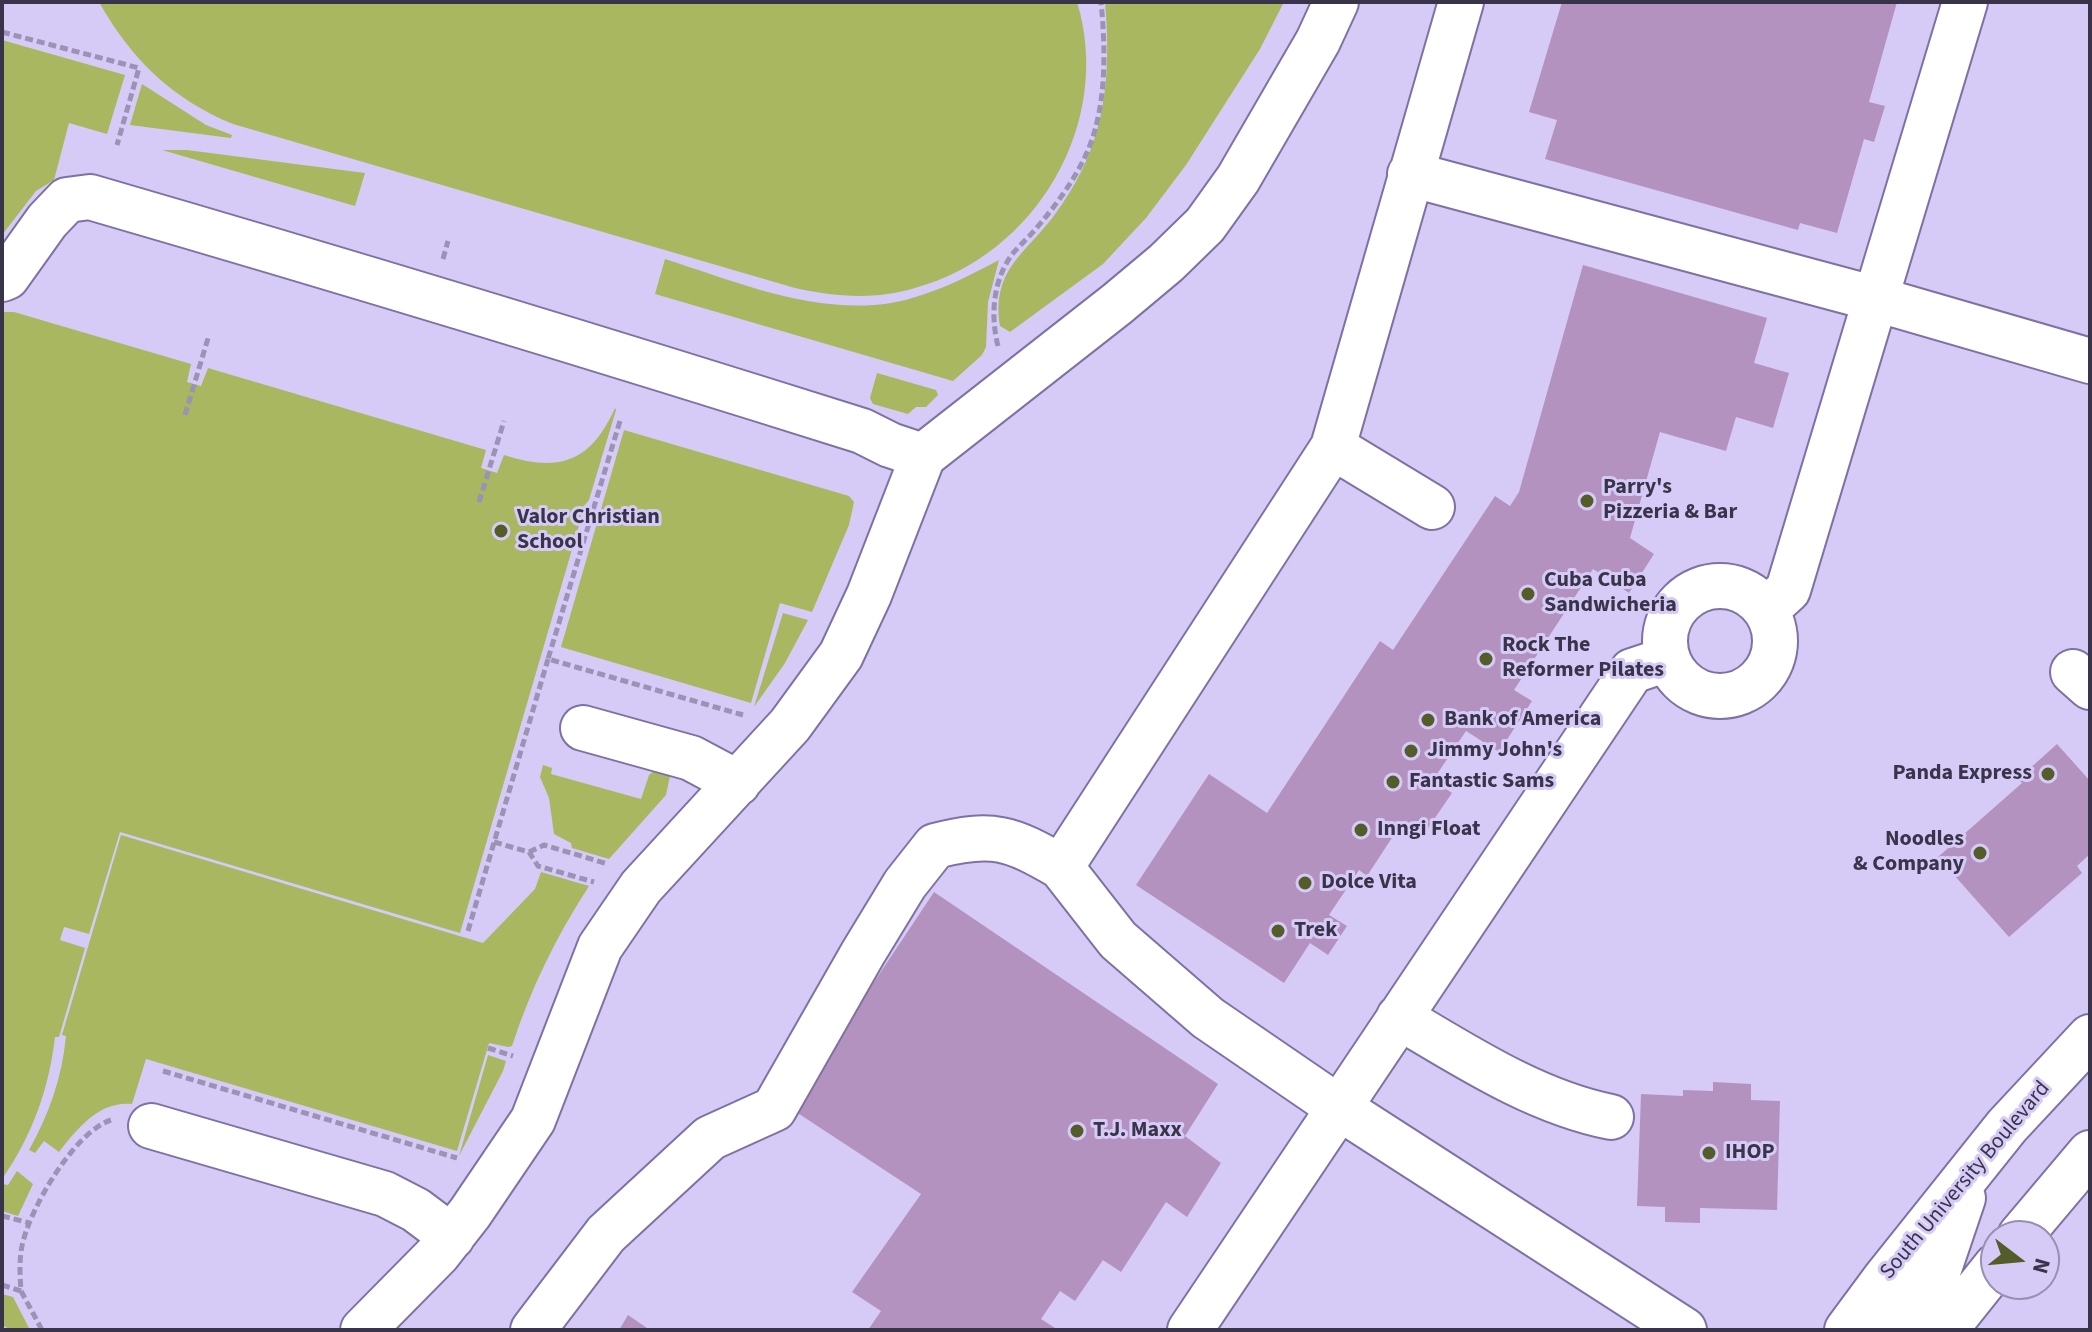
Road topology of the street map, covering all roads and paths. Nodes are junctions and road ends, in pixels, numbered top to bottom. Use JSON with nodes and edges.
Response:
{"nodes":[{"id":1,"x":1101,"y":2,"type":"edge"},
{"id":2,"x":1336,"y":2,"type":"edge"},
{"id":3,"x":1461,"y":2,"type":"edge"},
{"id":4,"x":1965,"y":2,"type":"edge"},
{"id":5,"x":2,"y":32,"type":"edge"},
{"id":6,"x":117,"y":145,"type":"dead end"},
{"id":7,"x":1410,"y":174,"type":"junction"},
{"id":8,"x":2,"y":279,"type":"edge"},
{"id":9,"x":1876,"y":299,"type":"junction"},
{"id":10,"x":209,"y":335,"type":"dead end"},
{"id":11,"x":999,"y":349,"type":"dead end"},
{"id":12,"x":2090,"y":361,"type":"edge"},
{"id":13,"x":185,"y":415,"type":"dead end"},
{"id":14,"x":504,"y":421,"type":"dead end"},
{"id":15,"x":620,"y":421,"type":"dead end"},
{"id":16,"x":1333,"y":447,"type":"junction"},
{"id":17,"x":923,"y":456,"type":"junction"},
{"id":18,"x":479,"y":502,"type":"dead end"},
{"id":19,"x":1432,"y":507,"type":"dead end"},
{"id":20,"x":1766,"y":610,"type":"junction"},
{"id":21,"x":548,"y":659,"type":"junction"},
{"id":22,"x":1668,"y":659,"type":"junction"},
{"id":23,"x":753,"y":718,"type":"dead end"},
{"id":24,"x":583,"y":728,"type":"dead end"},
{"id":25,"x":738,"y":783,"type":"junction"},
{"id":26,"x":494,"y":842,"type":"junction"},
{"id":27,"x":529,"y":852,"type":"junction"},
{"id":28,"x":610,"y":864,"type":"dead end"},
{"id":29,"x":1061,"y":867,"type":"junction"},
{"id":30,"x":596,"y":883,"type":"dead end"},
{"id":31,"x":468,"y":931,"type":"dead end"},
{"id":32,"x":1399,"y":1017,"type":"junction"},
{"id":33,"x":2090,"y":1037,"type":"edge"},
{"id":34,"x":488,"y":1048,"type":"dead end"},
{"id":35,"x":513,"y":1056,"type":"dead end"},
{"id":36,"x":163,"y":1071,"type":"dead end"},
{"id":37,"x":1338,"y":1107,"type":"junction"},
{"id":38,"x":1611,"y":1117,"type":"dead end"},
{"id":39,"x":151,"y":1126,"type":"joint"},
{"id":40,"x":2090,"y":1153,"type":"edge"},
{"id":41,"x":462,"y":1160,"type":"dead end"},
{"id":42,"x":1972,"y":1169,"type":"junction"},
{"id":43,"x":2,"y":1216,"type":"edge"},
{"id":44,"x":2033,"y":1220,"type":"edge"},
{"id":45,"x":30,"y":1223,"type":"junction"},
{"id":46,"x":452,"y":1237,"type":"junction"},
{"id":47,"x":2,"y":1285,"type":"edge"},
{"id":48,"x":1980,"y":1286,"type":"edge"},
{"id":49,"x":21,"y":1291,"type":"junction"},
{"id":50,"x":42,"y":1330,"type":"edge"},
{"id":51,"x":363,"y":1330,"type":"edge"},
{"id":52,"x":533,"y":1330,"type":"edge"},
{"id":53,"x":1190,"y":1330,"type":"edge"},
{"id":54,"x":1684,"y":1330,"type":"edge"},
{"id":55,"x":1847,"y":1330,"type":"edge"},
{"id":56,"x":1896,"y":1330,"type":"edge"},
{"id":57,"x":1945,"y":1330,"type":"edge"}],
"edges":[{"from":1,"to":11,"type":"path"},
{"from":2,"to":17,"type":"main road"},
{"from":3,"to":7,"type":"main road"},
{"from":4,"to":9,"type":"main road"},
{"from":5,"to":6,"type":"path"},
{"from":7,"to":9,"type":"main road"},
{"from":7,"to":16,"type":"main road"},
{"from":8,"to":17,"type":"main road"},
{"from":9,"to":12,"type":"main road"},
{"from":9,"to":20,"type":"main road"},
{"from":10,"to":13,"type":"path"},
{"from":14,"to":18,"type":"path"},
{"from":15,"to":21,"type":"path"},
{"from":16,"to":19,"type":"main road"},
{"from":16,"to":29,"type":"main road"},
{"from":17,"to":25,"type":"main road"},
{"from":20,"to":22,"type":"main road"},
{"from":20,"to":22,"type":"main road"},
{"from":21,"to":23,"type":"path"},
{"from":21,"to":26,"type":"path"},
{"from":22,"to":32,"type":"main road"},
{"from":24,"to":25,"type":"main road"},
{"from":25,"to":46,"type":"main road"},
{"from":26,"to":27,"type":"path"},
{"from":26,"to":31,"type":"path"},
{"from":27,"to":28,"type":"path"},
{"from":27,"to":30,"type":"path"},
{"from":29,"to":37,"type":"main road"},
{"from":29,"to":52,"type":"main road"},
{"from":32,"to":37,"type":"main road"},
{"from":32,"to":38,"type":"main road"},
{"from":33,"to":42,"type":"main road","name":"South University Boulevard"},
{"from":34,"to":35,"type":"path"},
{"from":36,"to":41,"type":"path"},
{"from":37,"to":53,"type":"main road"},
{"from":37,"to":54,"type":"main road"},
{"from":39,"to":45,"type":"path"},
{"from":39,"to":46,"type":"main road"},
{"from":40,"to":44,"type":"main road"},
{"from":42,"to":55,"type":"main road","name":"South University Boulevard"},
{"from":42,"to":56,"type":"main road"},
{"from":43,"to":45,"type":"path"},
{"from":45,"to":49,"type":"path"},
{"from":46,"to":51,"type":"main road"},
{"from":47,"to":49,"type":"path"},
{"from":48,"to":57,"type":"main road"},
{"from":49,"to":50,"type":"path"}]}
